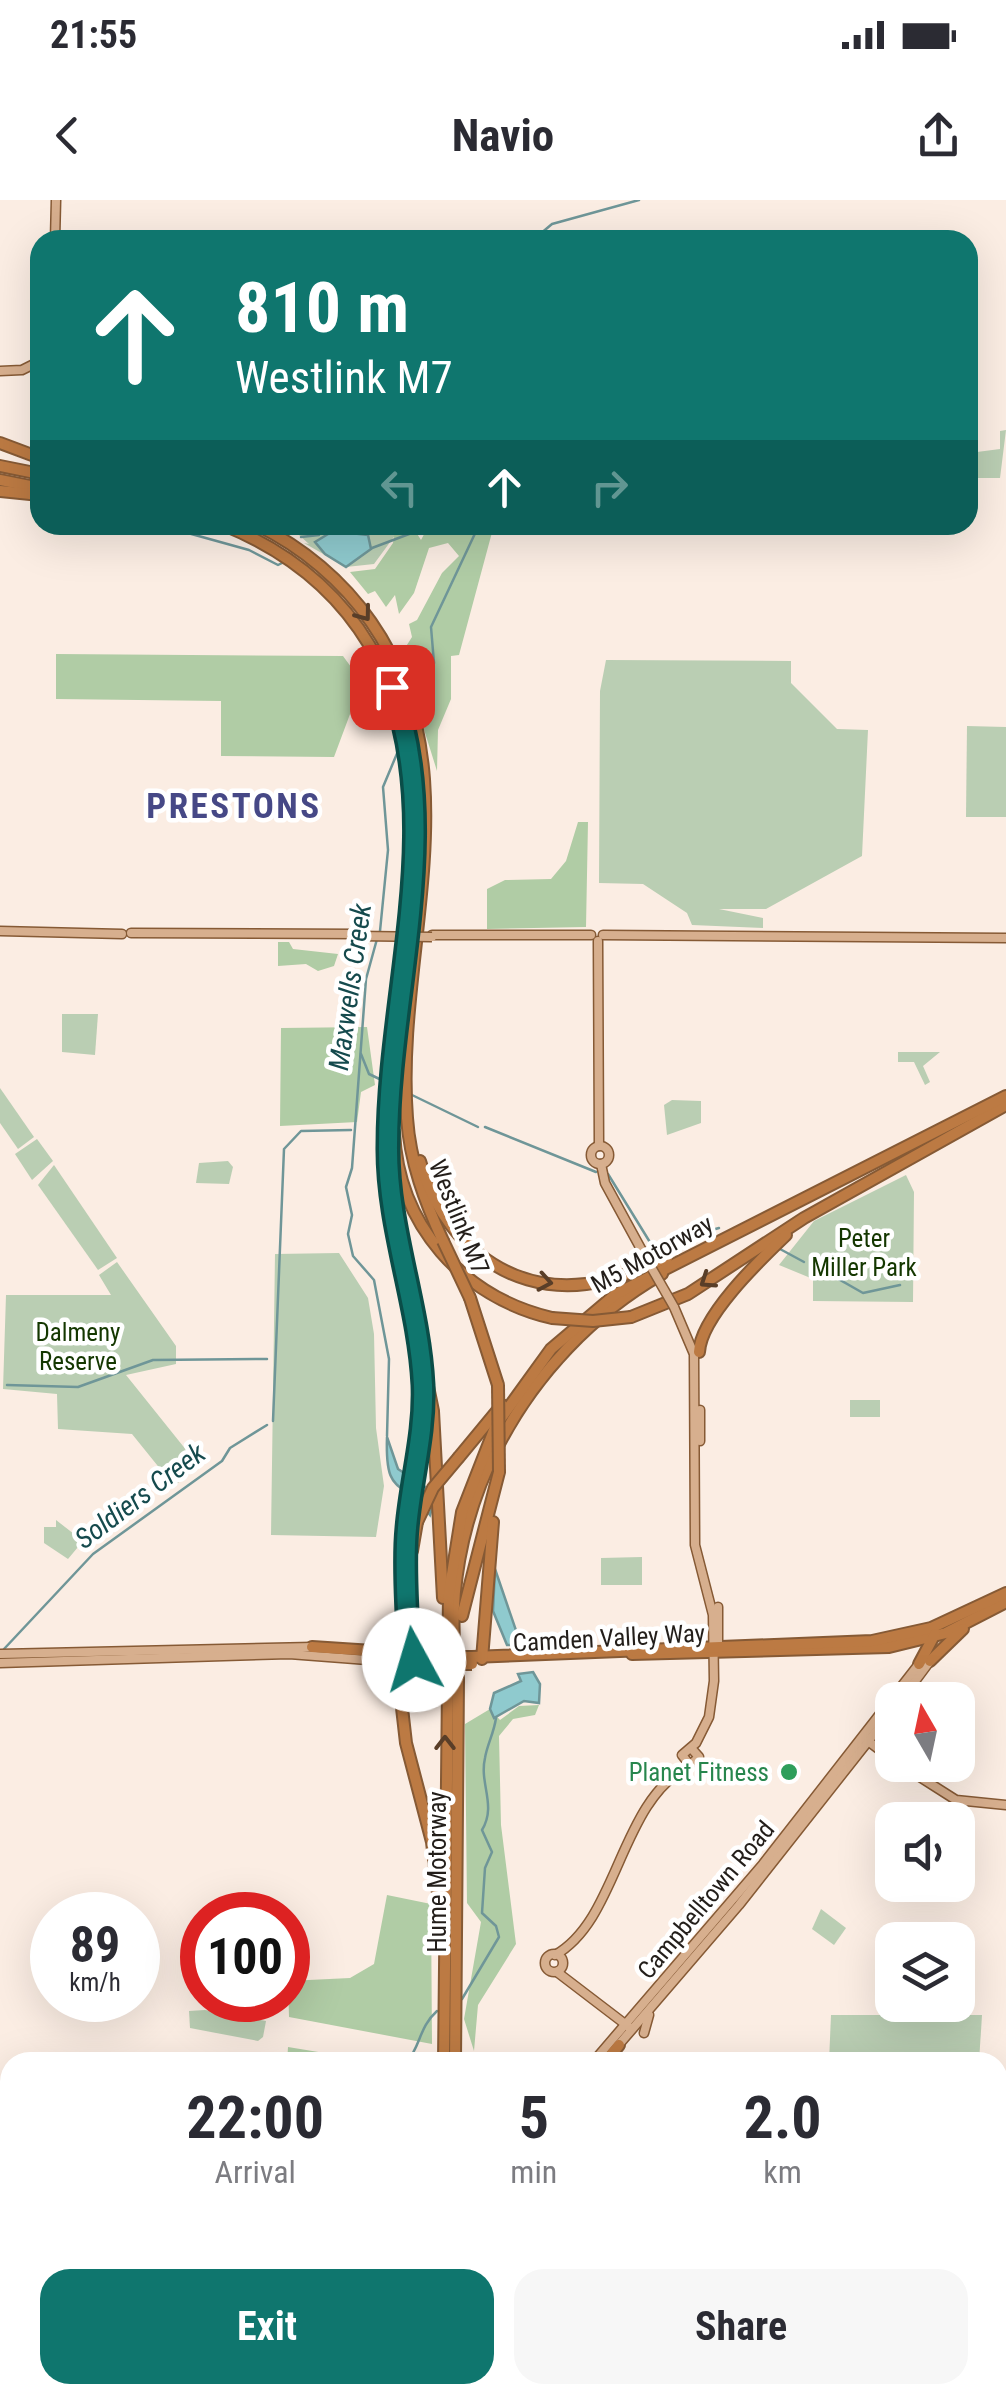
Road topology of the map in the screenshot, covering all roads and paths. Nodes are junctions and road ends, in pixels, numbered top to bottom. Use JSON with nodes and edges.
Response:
{"nodes":[{"id":1,"x":58,"y":200,"type":"edge"},
{"id":2,"x":58,"y":230,"type":"edge"},
{"id":3,"x":30,"y":363,"type":"edge"},
{"id":4,"x":1,"y":370,"type":"edge"},
{"id":5,"x":4,"y":445,"type":"edge"},
{"id":6,"x":30,"y":454,"type":"edge"},
{"id":7,"x":0,"y":466,"type":"edge"},
{"id":8,"x":30,"y":472,"type":"edge"},
{"id":9,"x":0,"y":480,"type":"edge"},
{"id":10,"x":30,"y":486,"type":"edge"},
{"id":11,"x":0,"y":491,"type":"edge"},
{"id":12,"x":30,"y":495,"type":"edge"},
{"id":13,"x":247,"y":535,"type":"edge"},
{"id":14,"x":275,"y":535,"type":"edge"},
{"id":15,"x":0,"y":931,"type":"edge"},
{"id":16,"x":597,"y":937,"type":"junction"},
{"id":17,"x":1006,"y":938,"type":"edge"},
{"id":18,"x":393,"y":1098,"type":"junction"},
{"id":19,"x":1006,"y":1101,"type":"edge"},
{"id":20,"x":408,"y":1105,"type":"junction"},
{"id":21,"x":896,"y":1165,"type":"junction"},
{"id":22,"x":768,"y":1214,"type":"junction"},
{"id":23,"x":404,"y":1261,"type":"junction"},
{"id":24,"x":716,"y":1317,"type":"junction"},
{"id":25,"x":691,"y":1337,"type":"junction"},
{"id":26,"x":552,"y":1348,"type":"junction"},
{"id":27,"x":699,"y":1352,"type":"junction"},
{"id":28,"x":499,"y":1479,"type":"junction"},
{"id":29,"x":408,"y":1588,"type":"junction"},
{"id":30,"x":1006,"y":1593,"type":"edge"},
{"id":31,"x":1006,"y":1602,"type":"edge"},
{"id":32,"x":485,"y":1613,"type":"junction"},
{"id":33,"x":972,"y":1614,"type":"junction"},
{"id":34,"x":932,"y":1638,"type":"junction"},
{"id":35,"x":408,"y":1642,"type":"junction"},
{"id":36,"x":852,"y":1643,"type":"junction"},
{"id":37,"x":904,"y":1644,"type":"junction"},
{"id":38,"x":312,"y":1647,"type":"junction"},
{"id":39,"x":716,"y":1649,"type":"junction"},
{"id":40,"x":0,"y":1654,"type":"edge"},
{"id":41,"x":507,"y":1657,"type":"junction"},
{"id":42,"x":476,"y":1660,"type":"junction"},
{"id":43,"x":416,"y":1661,"type":"junction"},
{"id":44,"x":925,"y":1662,"type":"junction"},
{"id":45,"x":0,"y":1663,"type":"edge"},
{"id":46,"x":458,"y":1682,"type":"junction"},
{"id":47,"x":912,"y":1682,"type":"edge"},
{"id":48,"x":445,"y":1694,"type":"junction"},
{"id":49,"x":875,"y":1730,"type":"edge"},
{"id":50,"x":867,"y":1738,"type":"junction"},
{"id":51,"x":875,"y":1744,"type":"edge"},
{"id":52,"x":694,"y":1751,"type":"junction"},
{"id":53,"x":861,"y":1751,"type":"junction"},
{"id":54,"x":875,"y":1753,"type":"edge"},
{"id":55,"x":682,"y":1758,"type":"junction"},
{"id":56,"x":690,"y":1765,"type":"junction"},
{"id":57,"x":677,"y":1773,"type":"junction"},
{"id":58,"x":926,"y":1782,"type":"edge"},
{"id":59,"x":933,"y":1782,"type":"edge"},
{"id":60,"x":1006,"y":1803,"type":"edge"},
{"id":61,"x":444,"y":1994,"type":"junction"},
{"id":62,"x":634,"y":2027,"type":"junction"},
{"id":63,"x":620,"y":2045,"type":"joint"},
{"id":64,"x":444,"y":2052,"type":"edge"},
{"id":65,"x":456,"y":2052,"type":"edge"},
{"id":66,"x":605,"y":2052,"type":"edge"},
{"id":67,"x":613,"y":2052,"type":"edge"}],
"edges":[{"from":1,"to":2,"type":"main road"},
{"from":3,"to":4,"type":"main road"},
{"from":5,"to":6,"type":"highway"},
{"from":7,"to":8,"type":"highway"},
{"from":9,"to":10,"type":"highway"},
{"from":11,"to":12,"type":"highway"},
{"from":13,"to":18,"type":"highway"},
{"from":14,"to":20,"type":"highway","one_way":true},
{"from":15,"to":16,"type":"main road","bridge":true},
{"from":16,"to":17,"type":"main road"},
{"from":16,"to":25,"type":"main road","bridge":true},
{"from":21,"to":18,"type":"highway","one_way":true,"bridge":true},
{"from":18,"to":23,"type":"highway","name":"Westlink M7"},
{"from":19,"to":21,"type":"highway"},
{"from":19,"to":22,"type":"highway","name":"M5 Motorway"},
{"from":19,"to":46,"type":"highway","name":"M5 Motorway"},
{"from":20,"to":22,"type":"highway","one_way":true},
{"from":20,"to":28,"type":"highway","name":"Westlink M7","bridge":true},
{"from":21,"to":24,"type":"highway"},
{"from":22,"to":26,"type":"highway","name":"M5 Motorway"},
{"from":23,"to":29,"type":"highway"},
{"from":23,"to":48,"type":"highway","name":"Westlink M7"},
{"from":24,"to":25,"type":"highway"},
{"from":24,"to":27,"type":"highway"},
{"from":25,"to":27,"type":"main road"},
{"from":25,"to":39,"type":"main road"},
{"from":26,"to":29,"type":"highway","bridge":true},
{"from":26,"to":48,"type":"highway","name":"M5 Motorway"},
{"from":27,"to":39,"type":"main road"},
{"from":28,"to":32,"type":"highway"},
{"from":28,"to":46,"type":"highway","name":"Westlink M7"},
{"from":29,"to":35,"type":"highway"},
{"from":30,"to":33,"type":"highway"},
{"from":30,"to":34,"type":"highway"},
{"from":31,"to":33,"type":"highway"},
{"from":32,"to":41,"type":"highway"},
{"from":32,"to":42,"type":"highway"},
{"from":33,"to":34,"type":"highway","name":"Camden Valley Way"},
{"from":33,"to":36,"type":"highway","name":"Camden Valley Way"},
{"from":33,"to":44,"type":"highway"},
{"from":34,"to":36,"type":"highway"},
{"from":34,"to":37,"type":"highway","name":"Camden Valley Way"},
{"from":34,"to":44,"type":"highway"},
{"from":35,"to":38,"type":"highway"},
{"from":35,"to":43,"type":"highway"},
{"from":36,"to":39,"type":"highway","name":"Camden Valley Way"},
{"from":37,"to":39,"type":"highway","name":"Camden Valley Way"},
{"from":37,"to":44,"type":"highway"},
{"from":38,"to":40,"type":"main road","name":"Camden Valley Way"},
{"from":38,"to":43,"type":"main road","name":"Camden Valley Way"},
{"from":39,"to":41,"type":"highway","name":"Camden Valley Way"},
{"from":39,"to":42,"type":"highway","name":"Camden Valley Way"},
{"from":39,"to":52,"type":"main road"},
{"from":41,"to":42,"type":"highway","name":"Camden Valley Way"},
{"from":42,"to":43,"type":"highway","name":"Camden Valley Way","bridge":true},
{"from":43,"to":45,"type":"main road","name":"Camden Valley Way"},
{"from":43,"to":61,"type":"highway"},
{"from":44,"to":47,"type":"main road"},
{"from":44,"to":50,"type":"main road","name":"Campbelltown Road"},
{"from":46,"to":65,"type":"highway","name":"Hume Motorway"},
{"from":61,"to":48,"type":"highway","name":"Hume Motorway","one_way":true},
{"from":49,"to":50,"type":"main road","name":"Campbelltown Road"},
{"from":50,"to":51,"type":"main road"},
{"from":50,"to":53,"type":"main road","name":"Campbelltown Road"},
{"from":50,"to":62,"type":"main road","name":"Campbelltown Road"},
{"from":52,"to":55,"type":"main road"},
{"from":52,"to":56,"type":"main road"},
{"from":53,"to":54,"type":"main road"},
{"from":53,"to":62,"type":"main road","name":"Campbelltown Road"},
{"from":55,"to":56,"type":"main road"},
{"from":55,"to":57,"type":"main road"},
{"from":56,"to":57,"type":"main road"},
{"from":57,"to":62,"type":"main road"},
{"from":58,"to":60,"type":"main road"},
{"from":59,"to":60,"type":"main road"},
{"from":61,"to":64,"type":"highway","name":"Hume Motorway"},
{"from":62,"to":63,"type":"main road","name":"Campbelltown Road"},
{"from":62,"to":66,"type":"main road","name":"Campbelltown Road"},
{"from":63,"to":67,"type":"highway"}]}
